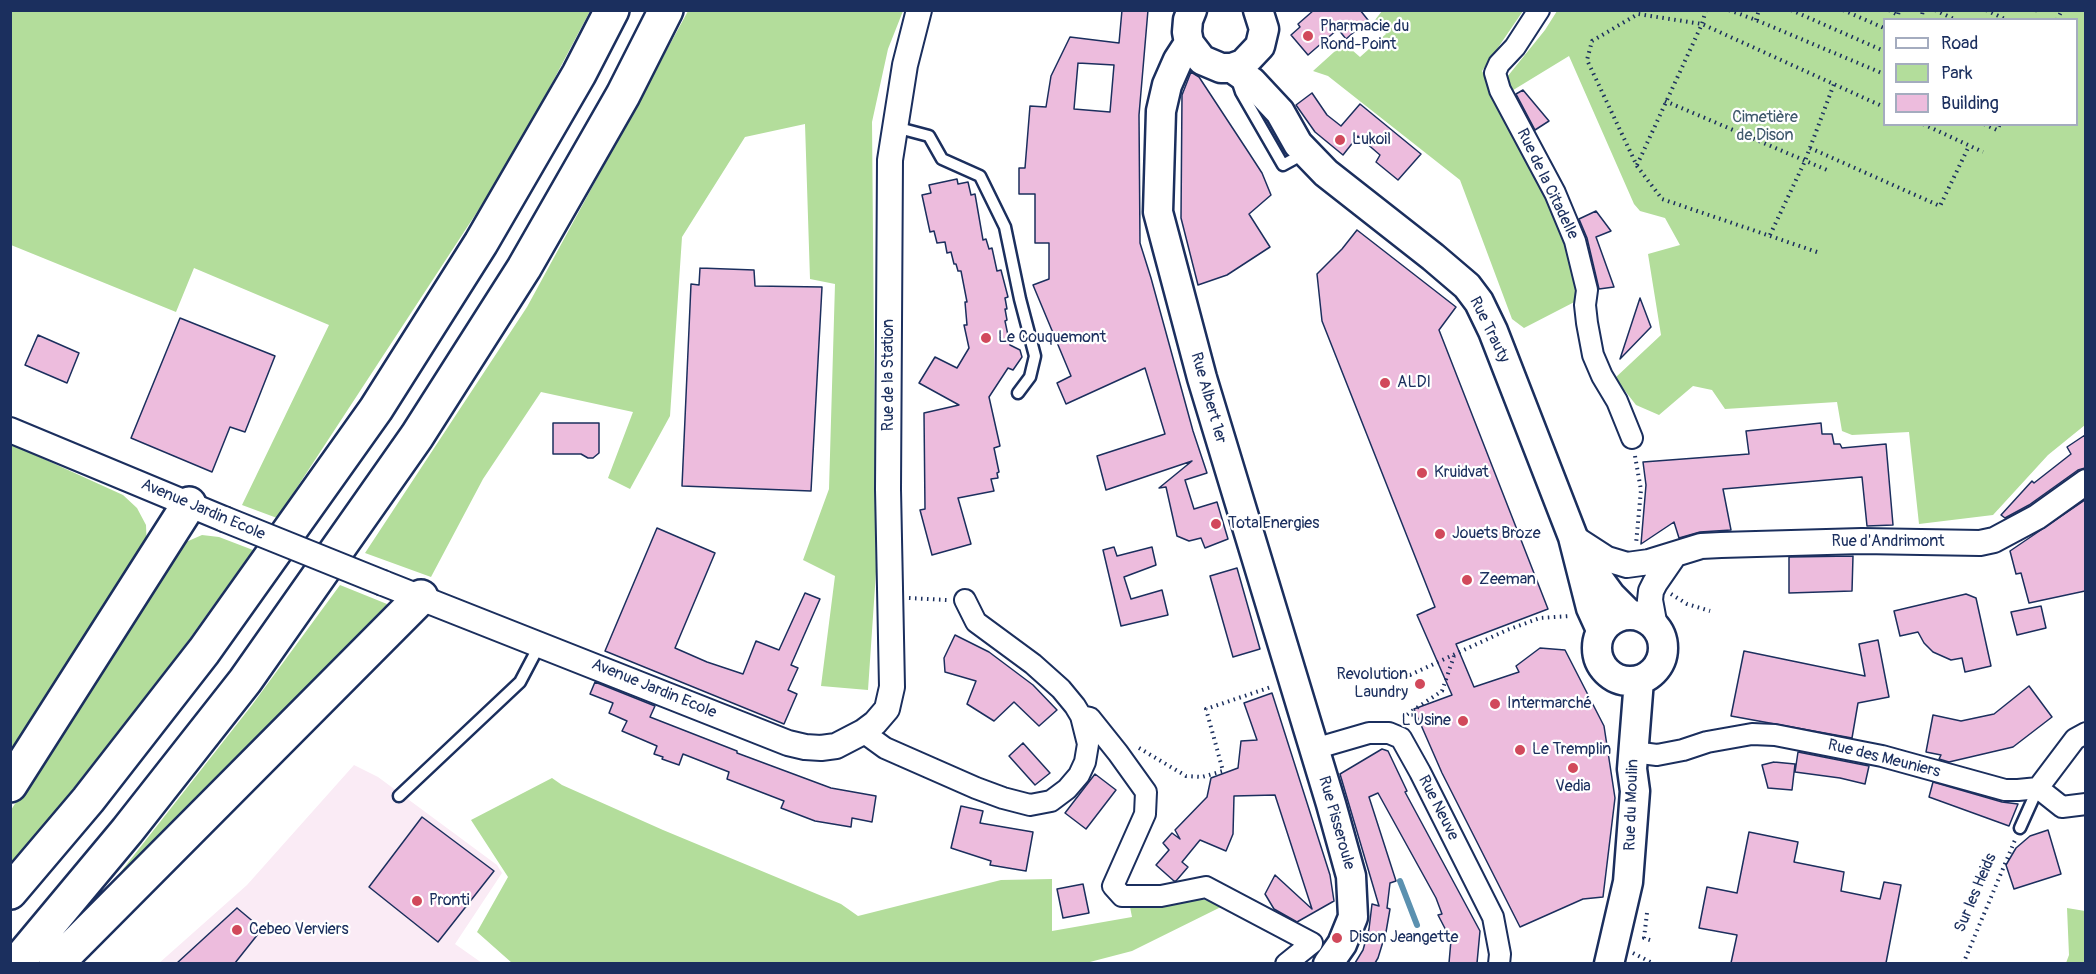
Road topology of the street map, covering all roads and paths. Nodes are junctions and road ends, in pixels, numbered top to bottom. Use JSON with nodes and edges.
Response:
{"nodes":[{"id":1,"x":612,"y":10,"type":"edge"},
{"id":2,"x":666,"y":10,"type":"edge"},
{"id":3,"x":919,"y":10,"type":"edge"},
{"id":4,"x":1192,"y":10,"type":"edge"},
{"id":5,"x":1539,"y":10,"type":"edge"},
{"id":6,"x":1706,"y":10,"type":"edge"},
{"id":7,"x":1729,"y":10,"type":"edge"},
{"id":8,"x":1759,"y":10,"type":"edge"},
{"id":9,"x":1791,"y":10,"type":"edge"},
{"id":10,"x":1843,"y":10,"type":"edge"},
{"id":11,"x":1889,"y":10,"type":"edge"},
{"id":12,"x":1935,"y":10,"type":"edge"},
{"id":13,"x":1986,"y":10,"type":"edge"},
{"id":14,"x":1264,"y":13,"type":"edge"},
{"id":15,"x":1898,"y":15,"type":"edge"},
{"id":16,"x":1952,"y":18,"type":"edge"},
{"id":17,"x":2003,"y":18,"type":"edge"},
{"id":18,"x":1756,"y":20,"type":"junction"},
{"id":19,"x":1702,"y":24,"type":"junction"},
{"id":20,"x":1883,"y":28,"type":"edge"},
{"id":21,"x":1189,"y":43,"type":"junction"},
{"id":22,"x":1258,"y":48,"type":"junction"},
{"id":23,"x":1883,"y":51,"type":"edge"},
{"id":24,"x":1232,"y":68,"type":"junction"},
{"id":25,"x":1883,"y":74,"type":"edge"},
{"id":26,"x":1834,"y":84,"type":"junction"},
{"id":27,"x":1665,"y":101,"type":"junction"},
{"id":28,"x":1883,"y":107,"type":"edge"},
{"id":29,"x":1280,"y":112,"type":"junction"},
{"id":30,"x":1927,"y":126,"type":"edge"},
{"id":31,"x":895,"y":127,"type":"junction"},
{"id":32,"x":1969,"y":146,"type":"junction"},
{"id":33,"x":1810,"y":148,"type":"junction"},
{"id":34,"x":1983,"y":152,"type":"dead end"},
{"id":35,"x":1305,"y":153,"type":"junction"},
{"id":36,"x":1805,"y":161,"type":"junction"},
{"id":37,"x":1637,"y":166,"type":"junction"},
{"id":38,"x":1827,"y":170,"type":"dead end"},
{"id":39,"x":1770,"y":235,"type":"junction"},
{"id":40,"x":1817,"y":252,"type":"dead end"},
{"id":41,"x":1018,"y":393,"type":"dead end"},
{"id":42,"x":10,"y":430,"type":"edge"},
{"id":43,"x":1632,"y":438,"type":"joint"},
{"id":44,"x":2085,"y":483,"type":"edge"},
{"id":45,"x":189,"y":504,"type":"junction"},
{"id":46,"x":1575,"y":543,"type":"junction"},
{"id":47,"x":1636,"y":548,"type":"dead end"},
{"id":48,"x":1675,"y":554,"type":"junction"},
{"id":49,"x":421,"y":597,"type":"junction"},
{"id":50,"x":910,"y":598,"type":"dead end"},
{"id":51,"x":938,"y":599,"type":"dead end"},
{"id":52,"x":965,"y":600,"type":"dead end"},
{"id":53,"x":1630,"y":615,"type":"junction"},
{"id":54,"x":1596,"y":619,"type":"junction"},
{"id":55,"x":1655,"y":627,"type":"junction"},
{"id":56,"x":540,"y":644,"type":"junction"},
{"id":57,"x":1455,"y":655,"type":"junction"},
{"id":58,"x":1392,"y":673,"type":"dead end"},
{"id":59,"x":1639,"y":680,"type":"junction"},
{"id":60,"x":1271,"y":687,"type":"dead end"},
{"id":61,"x":1081,"y":716,"type":"junction"},
{"id":62,"x":863,"y":732,"type":"junction"},
{"id":63,"x":1389,"y":733,"type":"junction"},
{"id":64,"x":2085,"y":733,"type":"edge"},
{"id":65,"x":1133,"y":744,"type":"dead end"},
{"id":66,"x":1314,"y":749,"type":"junction"},
{"id":67,"x":1645,"y":754,"type":"junction"},
{"id":68,"x":10,"y":785,"type":"edge"},
{"id":69,"x":2038,"y":788,"type":"junction"},
{"id":70,"x":399,"y":796,"type":"dead end"},
{"id":71,"x":2085,"y":804,"type":"edge"},
{"id":72,"x":2019,"y":832,"type":"joint"},
{"id":73,"x":10,"y":892,"type":"edge"},
{"id":74,"x":1647,"y":909,"type":"dead end"},
{"id":75,"x":1650,"y":940,"type":"dead end"},
{"id":76,"x":16,"y":963,"type":"edge"},
{"id":77,"x":56,"y":963,"type":"edge"},
{"id":78,"x":1286,"y":963,"type":"edge"},
{"id":79,"x":1328,"y":963,"type":"edge"},
{"id":80,"x":1499,"y":963,"type":"edge"},
{"id":81,"x":1610,"y":963,"type":"edge"},
{"id":82,"x":1963,"y":963,"type":"edge"}],
"edges":[{"from":1,"to":73,"type":"highway"},
{"from":2,"to":76,"type":"highway"},
{"from":3,"to":31,"type":"street","name":"Rue de la Station"},
{"from":4,"to":21,"type":"main road"},
{"from":5,"to":43,"type":"street","name":"Rue de la Citadelle"},
{"from":6,"to":19,"type":"path"},
{"from":7,"to":18,"type":"path"},
{"from":8,"to":18,"type":"path"},
{"from":9,"to":23,"type":"path"},
{"from":10,"to":20,"type":"path"},
{"from":11,"to":15,"type":"path"},
{"from":12,"to":16,"type":"path"},
{"from":13,"to":17,"type":"path"},
{"from":14,"to":22,"type":"main road"},
{"from":18,"to":25,"type":"path"},
{"from":19,"to":26,"type":"path"},
{"from":19,"to":27,"type":"path"},
{"from":19,"to":37,"type":"path"},
{"from":21,"to":24,"type":"main road","name":"Rue Trauty"},
{"from":21,"to":66,"type":"main road","name":"Rue Albert 1er"},
{"from":22,"to":24,"type":"main road"},
{"from":22,"to":29,"type":"main road","name":"Rue Trauty"},
{"from":24,"to":29,"type":"main road","name":"Rue Trauty"},
{"from":24,"to":35,"type":"lane"},
{"from":26,"to":28,"type":"path"},
{"from":26,"to":33,"type":"path"},
{"from":27,"to":36,"type":"path"},
{"from":27,"to":37,"type":"path"},
{"from":29,"to":35,"type":"main road","name":"Rue Trauty"},
{"from":30,"to":32,"type":"path"},
{"from":31,"to":41,"type":"lane"},
{"from":31,"to":62,"type":"street","name":"Rue de la Station"},
{"from":32,"to":33,"type":"path"},
{"from":32,"to":34,"type":"path"},
{"from":33,"to":36,"type":"path"},
{"from":35,"to":46,"type":"main road","name":"Rue Trauty"},
{"from":36,"to":38,"type":"path"},
{"from":36,"to":39,"type":"path"},
{"from":37,"to":39,"type":"path"},
{"from":39,"to":40,"type":"path"},
{"from":42,"to":45,"type":"street","name":"Avenue Jardin Ecole"},
{"from":43,"to":47,"type":"path"},
{"from":44,"to":48,"type":"street","name":"Rue d'Andrimont"},
{"from":45,"to":49,"type":"street","name":"Avenue Jardin Ecole","bridge":true},
{"from":45,"to":68,"type":"highway"},
{"from":46,"to":48,"type":"street","name":"Rue d'Andrimont"},
{"from":46,"to":53,"type":"main road","name":"Rue Trauty"},
{"from":46,"to":54,"type":"main road","name":"Rue Trauty"},
{"from":48,"to":55,"type":"street"},
{"from":49,"to":56,"type":"street","name":"Avenue Jardin Ecole"},
{"from":49,"to":77,"type":"highway"},
{"from":50,"to":51,"type":"path"},
{"from":52,"to":61,"type":"street"},
{"from":53,"to":54,"type":"main road"},
{"from":53,"to":55,"type":"main road"},
{"from":54,"to":57,"type":"path"},
{"from":54,"to":59,"type":"main road"},
{"from":55,"to":59,"type":"main road"},
{"from":56,"to":62,"type":"street","name":"Avenue Jardin Ecole"},
{"from":56,"to":70,"type":"lane"},
{"from":57,"to":58,"type":"path"},
{"from":57,"to":63,"type":"path"},
{"from":59,"to":67,"type":"main road","name":"Rue du Moulin"},
{"from":60,"to":65,"type":"path"},
{"from":61,"to":62,"type":"street"},
{"from":61,"to":78,"type":"street"},
{"from":63,"to":66,"type":"street"},
{"from":63,"to":80,"type":"street","name":"Rue Neuve"},
{"from":64,"to":69,"type":"street"},
{"from":66,"to":79,"type":"main road","name":"Rue Pisseroule"},
{"from":67,"to":69,"type":"street","name":"Rue des Meuniers"},
{"from":67,"to":81,"type":"main road","name":"Rue du Moulin"},
{"from":69,"to":71,"type":"street"},
{"from":69,"to":72,"type":"lane"},
{"from":72,"to":82,"type":"path","name":"Sur les Heids"},
{"from":74,"to":75,"type":"path"}]}
